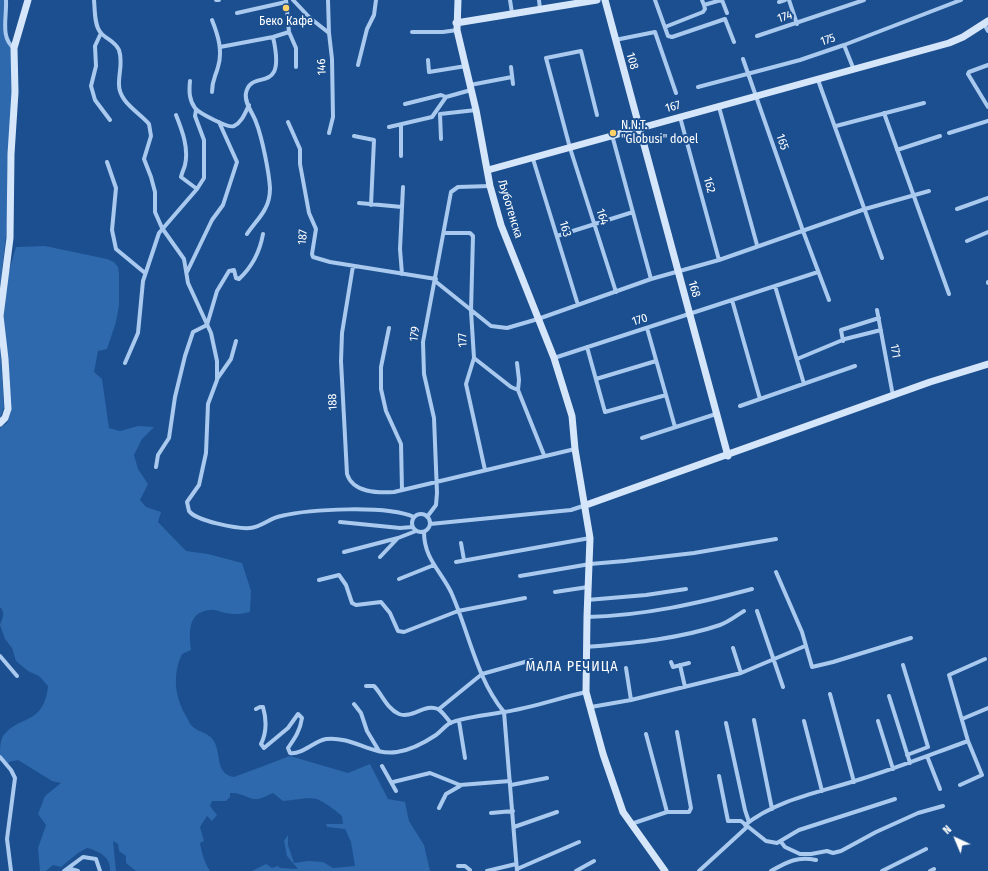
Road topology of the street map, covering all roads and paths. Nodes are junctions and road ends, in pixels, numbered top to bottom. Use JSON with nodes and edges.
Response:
{"nodes":[{"id":1,"x":6,"y":0,"type":"edge"},
{"id":2,"x":28,"y":0,"type":"edge"},
{"id":3,"x":94,"y":0,"type":"edge"},
{"id":4,"x":293,"y":0,"type":"edge"},
{"id":5,"x":328,"y":0,"type":"edge"},
{"id":6,"x":376,"y":0,"type":"edge"},
{"id":7,"x":458,"y":0,"type":"edge"},
{"id":8,"x":510,"y":0,"type":"edge"},
{"id":9,"x":539,"y":0,"type":"edge"},
{"id":10,"x":597,"y":0,"type":"edge"},
{"id":11,"x":604,"y":0,"type":"edge"},
{"id":12,"x":655,"y":0,"type":"edge"},
{"id":13,"x":702,"y":0,"type":"edge"},
{"id":14,"x":721,"y":0,"type":"edge"},
{"id":15,"x":785,"y":0,"type":"edge"},
{"id":16,"x":790,"y":0,"type":"edge"},
{"id":17,"x":864,"y":0,"type":"edge"},
{"id":18,"x":961,"y":0,"type":"edge"},
{"id":19,"x":286,"y":1,"type":"edge"},
{"id":20,"x":779,"y":2,"type":"dead end"},
{"id":21,"x":704,"y":5,"type":"junction"},
{"id":22,"x":540,"y":9,"type":"junction"},
{"id":23,"x":237,"y":13,"type":"dead end"},
{"id":24,"x":512,"y":13,"type":"junction"},
{"id":25,"x":727,"y":13,"type":"dead end"},
{"id":26,"x":212,"y":20,"type":"dead end"},
{"id":27,"x":986,"y":23,"type":"edge"},
{"id":28,"x":797,"y":24,"type":"junction"},
{"id":29,"x":457,"y":26,"type":"junction"},
{"id":30,"x":665,"y":27,"type":"junction"},
{"id":31,"x":988,"y":31,"type":"edge"},
{"id":32,"x":289,"y":32,"type":"junction"},
{"id":33,"x":412,"y":32,"type":"dead end"},
{"id":34,"x":101,"y":33,"type":"junction"},
{"id":35,"x":329,"y":33,"type":"junction"},
{"id":36,"x":757,"y":36,"type":"dead end"},
{"id":37,"x":272,"y":37,"type":"junction"},
{"id":38,"x":614,"y":40,"type":"junction"},
{"id":39,"x":734,"y":42,"type":"dead end"},
{"id":40,"x":844,"y":45,"type":"junction"},
{"id":41,"x":220,"y":47,"type":"junction"},
{"id":42,"x":14,"y":48,"type":"junction"},
{"id":43,"x":743,"y":59,"type":"dead end"},
{"id":44,"x":428,"y":60,"type":"dead end"},
{"id":45,"x":988,"y":64,"type":"edge"},
{"id":46,"x":358,"y":65,"type":"dead end"},
{"id":47,"x":466,"y":66,"type":"junction"},
{"id":48,"x":296,"y":67,"type":"dead end"},
{"id":49,"x":511,"y":67,"type":"dead end"},
{"id":50,"x":854,"y":70,"type":"junction"},
{"id":51,"x":748,"y":73,"type":"junction"},
{"id":52,"x":512,"y":77,"type":"junction"},
{"id":53,"x":818,"y":80,"type":"junction"},
{"id":54,"x":190,"y":81,"type":"dead end"},
{"id":55,"x":513,"y":84,"type":"dead end"},
{"id":56,"x":470,"y":87,"type":"junction"},
{"id":57,"x":698,"y":87,"type":"dead end"},
{"id":58,"x":212,"y":92,"type":"dead end"},
{"id":59,"x":676,"y":93,"type":"dead end"},
{"id":60,"x":756,"y":96,"type":"junction"},
{"id":61,"x":446,"y":97,"type":"junction"},
{"id":62,"x":405,"y":104,"type":"dead end"},
{"id":63,"x":924,"y":104,"type":"dead end"},
{"id":64,"x":249,"y":106,"type":"junction"},
{"id":65,"x":719,"y":107,"type":"junction"},
{"id":66,"x":988,"y":107,"type":"edge"},
{"id":67,"x":196,"y":110,"type":"junction"},
{"id":68,"x":476,"y":110,"type":"junction"},
{"id":69,"x":884,"y":113,"type":"junction"},
{"id":70,"x":598,"y":114,"type":"dead end"},
{"id":71,"x":176,"y":115,"type":"dead end"},
{"id":72,"x":680,"y":116,"type":"junction"},
{"id":73,"x":110,"y":120,"type":"dead end"},
{"id":74,"x":988,"y":121,"type":"edge"},
{"id":75,"x":219,"y":122,"type":"junction"},
{"id":76,"x":288,"y":122,"type":"dead end"},
{"id":77,"x":402,"y":126,"type":"junction"},
{"id":78,"x":836,"y":126,"type":"junction"},
{"id":79,"x":389,"y":128,"type":"dead end"},
{"id":80,"x":639,"y":128,"type":"junction"},
{"id":81,"x":329,"y":133,"type":"dead end"},
{"id":82,"x":949,"y":133,"type":"dead end"},
{"id":83,"x":354,"y":136,"type":"dead end"},
{"id":84,"x":612,"y":136,"type":"junction"},
{"id":85,"x":940,"y":136,"type":"dead end"},
{"id":86,"x":441,"y":139,"type":"dead end"},
{"id":87,"x":570,"y":148,"type":"junction"},
{"id":88,"x":898,"y":150,"type":"junction"},
{"id":89,"x":401,"y":156,"type":"dead end"},
{"id":90,"x":532,"y":159,"type":"junction"},
{"id":91,"x":107,"y":162,"type":"dead end"},
{"id":92,"x":488,"y":170,"type":"junction"},
{"id":93,"x":490,"y":186,"type":"junction"},
{"id":94,"x":403,"y":187,"type":"dead end"},
{"id":95,"x":197,"y":189,"type":"junction"},
{"id":96,"x":929,"y":191,"type":"dead end"},
{"id":97,"x":913,"y":194,"type":"junction"},
{"id":98,"x":988,"y":198,"type":"edge"},
{"id":99,"x":359,"y":203,"type":"dead end"},
{"id":100,"x":371,"y":205,"type":"junction"},
{"id":101,"x":402,"y":207,"type":"junction"},
{"id":102,"x":865,"y":209,"type":"junction"},
{"id":103,"x":956,"y":209,"type":"dead end"},
{"id":104,"x":633,"y":212,"type":"junction"},
{"id":105,"x":594,"y":225,"type":"junction"},
{"id":106,"x":162,"y":228,"type":"junction"},
{"id":107,"x":802,"y":231,"type":"junction"},
{"id":108,"x":988,"y":232,"type":"edge"},
{"id":109,"x":444,"y":233,"type":"junction"},
{"id":110,"x":247,"y":234,"type":"dead end"},
{"id":111,"x":263,"y":234,"type":"dead end"},
{"id":112,"x":557,"y":236,"type":"junction"},
{"id":113,"x":967,"y":241,"type":"dead end"},
{"id":114,"x":757,"y":245,"type":"junction"},
{"id":115,"x":882,"y":258,"type":"dead end"},
{"id":116,"x":719,"y":260,"type":"junction"},
{"id":117,"x":353,"y":266,"type":"junction"},
{"id":118,"x":677,"y":271,"type":"junction"},
{"id":119,"x":818,"y":272,"type":"junction"},
{"id":120,"x":145,"y":273,"type":"junction"},
{"id":121,"x":187,"y":273,"type":"junction"},
{"id":122,"x":402,"y":274,"type":"junction"},
{"id":123,"x":651,"y":279,"type":"junction"},
{"id":124,"x":436,"y":280,"type":"junction"},
{"id":125,"x":775,"y":286,"type":"junction"},
{"id":126,"x":616,"y":292,"type":"junction"},
{"id":127,"x":949,"y":294,"type":"dead end"},
{"id":128,"x":732,"y":300,"type":"junction"},
{"id":129,"x":829,"y":300,"type":"dead end"},
{"id":130,"x":578,"y":305,"type":"junction"},
{"id":131,"x":877,"y":310,"type":"dead end"},
{"id":132,"x":471,"y":311,"type":"junction"},
{"id":133,"x":689,"y":314,"type":"junction"},
{"id":134,"x":879,"y":318,"type":"junction"},
{"id":135,"x":538,"y":319,"type":"junction"},
{"id":136,"x":207,"y":325,"type":"junction"},
{"id":137,"x":389,"y":328,"type":"dead end"},
{"id":138,"x":647,"y":328,"type":"junction"},
{"id":139,"x":881,"y":330,"type":"junction"},
{"id":140,"x":842,"y":340,"type":"junction"},
{"id":141,"x":236,"y":341,"type":"dead end"},
{"id":142,"x":587,"y":347,"type":"junction"},
{"id":143,"x":474,"y":358,"type":"junction"},
{"id":144,"x":554,"y":358,"type":"junction"},
{"id":145,"x":797,"y":359,"type":"junction"},
{"id":146,"x":656,"y":361,"type":"junction"},
{"id":147,"x":517,"y":363,"type":"dead end"},
{"id":148,"x":124,"y":364,"type":"dead end"},
{"id":149,"x":988,"y":364,"type":"edge"},
{"id":150,"x":855,"y":366,"type":"dead end"},
{"id":151,"x":596,"y":379,"type":"junction"},
{"id":152,"x":217,"y":380,"type":"junction"},
{"id":153,"x":804,"y":384,"type":"junction"},
{"id":154,"x":518,"y":390,"type":"junction"},
{"id":155,"x":666,"y":395,"type":"junction"},
{"id":156,"x":893,"y":396,"type":"junction"},
{"id":157,"x":760,"y":399,"type":"junction"},
{"id":158,"x":740,"y":406,"type":"dead end"},
{"id":159,"x":716,"y":414,"type":"junction"},
{"id":160,"x":0,"y":423,"type":"edge"},
{"id":161,"x":675,"y":427,"type":"junction"},
{"id":162,"x":642,"y":438,"type":"dead end"},
{"id":163,"x":575,"y":449,"type":"junction"},
{"id":164,"x":544,"y":455,"type":"junction"},
{"id":165,"x":728,"y":456,"type":"junction"},
{"id":166,"x":156,"y":467,"type":"dead end"},
{"id":167,"x":485,"y":470,"type":"junction"},
{"id":168,"x":436,"y":481,"type":"junction"},
{"id":169,"x":402,"y":490,"type":"junction"},
{"id":170,"x":586,"y":505,"type":"junction"},
{"id":171,"x":414,"y":517,"type":"junction"},
{"id":172,"x":427,"y":517,"type":"junction"},
{"id":173,"x":340,"y":522,"type":"dead end"},
{"id":174,"x":430,"y":524,"type":"junction"},
{"id":175,"x":414,"y":529,"type":"junction"},
{"id":176,"x":424,"y":532,"type":"junction"},
{"id":177,"x":398,"y":538,"type":"junction"},
{"id":178,"x":590,"y":538,"type":"junction"},
{"id":179,"x":776,"y":539,"type":"dead end"},
{"id":180,"x":461,"y":543,"type":"dead end"},
{"id":181,"x":344,"y":552,"type":"dead end"},
{"id":182,"x":380,"y":557,"type":"dead end"},
{"id":183,"x":464,"y":560,"type":"junction"},
{"id":184,"x":456,"y":562,"type":"dead end"},
{"id":185,"x":590,"y":564,"type":"junction"},
{"id":186,"x":434,"y":565,"type":"junction"},
{"id":187,"x":776,"y":572,"type":"dead end"},
{"id":188,"x":520,"y":576,"type":"dead end"},
{"id":189,"x":399,"y":578,"type":"dead end"},
{"id":190,"x":319,"y":580,"type":"dead end"},
{"id":191,"x":588,"y":587,"type":"junction"},
{"id":192,"x":686,"y":589,"type":"dead end"},
{"id":193,"x":752,"y":589,"type":"dead end"},
{"id":194,"x":555,"y":592,"type":"dead end"},
{"id":195,"x":525,"y":598,"type":"dead end"},
{"id":196,"x":587,"y":600,"type":"junction"},
{"id":197,"x":458,"y":611,"type":"junction"},
{"id":198,"x":744,"y":611,"type":"dead end"},
{"id":199,"x":757,"y":611,"type":"dead end"},
{"id":200,"x":587,"y":617,"type":"junction"},
{"id":201,"x":911,"y":638,"type":"dead end"},
{"id":202,"x":805,"y":646,"type":"junction"},
{"id":203,"x":587,"y":647,"type":"junction"},
{"id":204,"x":733,"y":648,"type":"dead end"},
{"id":205,"x":0,"y":656,"type":"edge"},
{"id":206,"x":775,"y":659,"type":"junction"},
{"id":207,"x":985,"y":659,"type":"dead end"},
{"id":208,"x":532,"y":660,"type":"dead end"},
{"id":209,"x":671,"y":662,"type":"dead end"},
{"id":210,"x":689,"y":663,"type":"dead end"},
{"id":211,"x":680,"y":665,"type":"junction"},
{"id":212,"x":903,"y":665,"type":"dead end"},
{"id":213,"x":626,"y":668,"type":"dead end"},
{"id":214,"x":741,"y":672,"type":"junction"},
{"id":215,"x":482,"y":674,"type":"junction"},
{"id":216,"x":16,"y":676,"type":"dead end"},
{"id":217,"x":366,"y":686,"type":"dead end"},
{"id":218,"x":685,"y":687,"type":"junction"},
{"id":219,"x":783,"y":687,"type":"dead end"},
{"id":220,"x":586,"y":692,"type":"junction"},
{"id":221,"x":830,"y":694,"type":"dead end"},
{"id":222,"x":889,"y":696,"type":"dead end"},
{"id":223,"x":631,"y":700,"type":"junction"},
{"id":224,"x":354,"y":704,"type":"dead end"},
{"id":225,"x":590,"y":707,"type":"junction"},
{"id":226,"x":988,"y":708,"type":"edge"},
{"id":227,"x":256,"y":709,"type":"dead end"},
{"id":228,"x":438,"y":709,"type":"junction"},
{"id":229,"x":504,"y":712,"type":"junction"},
{"id":230,"x":962,"y":719,"type":"junction"},
{"id":231,"x":754,"y":720,"type":"dead end"},
{"id":232,"x":878,"y":720,"type":"dead end"},
{"id":233,"x":459,"y":721,"type":"junction"},
{"id":234,"x":804,"y":721,"type":"dead end"},
{"id":235,"x":451,"y":723,"type":"junction"},
{"id":236,"x":726,"y":723,"type":"dead end"},
{"id":237,"x":676,"y":732,"type":"dead end"},
{"id":238,"x":646,"y":734,"type":"dead end"},
{"id":239,"x":968,"y":741,"type":"junction"},
{"id":240,"x":379,"y":751,"type":"junction"},
{"id":241,"x":907,"y":755,"type":"junction"},
{"id":242,"x":927,"y":756,"type":"junction"},
{"id":243,"x":0,"y":757,"type":"edge"},
{"id":244,"x":465,"y":758,"type":"dead end"},
{"id":245,"x":910,"y":763,"type":"junction"},
{"id":246,"x":382,"y":766,"type":"dead end"},
{"id":247,"x":893,"y":769,"type":"junction"},
{"id":248,"x":719,"y":776,"type":"dead end"},
{"id":249,"x":547,"y":778,"type":"dead end"},
{"id":250,"x":393,"y":782,"type":"junction"},
{"id":251,"x":854,"y":782,"type":"junction"},
{"id":252,"x":511,"y":783,"type":"junction"},
{"id":253,"x":960,"y":785,"type":"dead end"},
{"id":254,"x":460,"y":786,"type":"junction"},
{"id":255,"x":940,"y":789,"type":"dead end"},
{"id":256,"x":396,"y":790,"type":"dead end"},
{"id":257,"x":822,"y":791,"type":"junction"},
{"id":258,"x":895,"y":799,"type":"dead end"},
{"id":259,"x":943,"y":806,"type":"dead end"},
{"id":260,"x":439,"y":808,"type":"dead end"},
{"id":261,"x":772,"y":808,"type":"junction"},
{"id":262,"x":513,"y":811,"type":"junction"},
{"id":263,"x":557,"y":812,"type":"dead end"},
{"id":264,"x":667,"y":812,"type":"junction"},
{"id":265,"x":491,"y":813,"type":"dead end"},
{"id":266,"x":630,"y":825,"type":"junction"},
{"id":267,"x":747,"y":825,"type":"junction"},
{"id":268,"x":514,"y":827,"type":"junction"},
{"id":269,"x":578,"y":842,"type":"dead end"},
{"id":270,"x":781,"y":842,"type":"junction"},
{"id":271,"x":926,"y":849,"type":"dead end"},
{"id":272,"x":816,"y":860,"type":"dead end"},
{"id":273,"x":594,"y":861,"type":"dead end"},
{"id":274,"x":516,"y":864,"type":"junction"},
{"id":275,"x":458,"y":866,"type":"dead end"},
{"id":276,"x":468,"y":870,"type":"edge"},
{"id":277,"x":517,"y":870,"type":"edge"},
{"id":278,"x":10,"y":871,"type":"edge"},
{"id":279,"x":65,"y":871,"type":"edge"},
{"id":280,"x":78,"y":871,"type":"edge"},
{"id":281,"x":100,"y":871,"type":"edge"},
{"id":282,"x":476,"y":871,"type":"edge"},
{"id":283,"x":487,"y":871,"type":"edge"},
{"id":284,"x":576,"y":871,"type":"edge"},
{"id":285,"x":665,"y":871,"type":"edge"},
{"id":286,"x":699,"y":871,"type":"edge"},
{"id":287,"x":771,"y":871,"type":"edge"},
{"id":288,"x":882,"y":871,"type":"edge"}],
"edges":[{"from":1,"to":42,"type":"street"},
{"from":2,"to":42,"type":"street"},
{"from":3,"to":34,"type":"street"},
{"from":4,"to":35,"type":"street"},
{"from":5,"to":35,"type":"street","name":"146"},
{"from":6,"to":46,"type":"street"},
{"from":7,"to":29,"type":"street","name":"Љуботенска"},
{"from":8,"to":24,"type":"street"},
{"from":9,"to":22,"type":"street"},
{"from":10,"to":22,"type":"street"},
{"from":11,"to":38,"type":"street","name":"108"},
{"from":12,"to":30,"type":"street"},
{"from":13,"to":21,"type":"street"},
{"from":14,"to":21,"type":"street"},
{"from":14,"to":25,"type":"street"},
{"from":15,"to":20,"type":"street"},
{"from":16,"to":28,"type":"street"},
{"from":17,"to":28,"type":"street","name":"174"},
{"from":18,"to":40,"type":"street","name":"175"},
{"from":19,"to":23,"type":"street"},
{"from":19,"to":32,"type":"street"},
{"from":21,"to":30,"type":"street"},
{"from":22,"to":24,"type":"street"},
{"from":24,"to":29,"type":"street"},
{"from":26,"to":41,"type":"street"},
{"from":27,"to":31,"type":"street"},
{"from":27,"to":50,"type":"street","name":"167"},
{"from":28,"to":36,"type":"street","name":"174"},
{"from":29,"to":33,"type":"street"},
{"from":29,"to":47,"type":"street","name":"Љуботенска"},
{"from":30,"to":39,"type":"street"},
{"from":32,"to":37,"type":"street"},
{"from":32,"to":48,"type":"street"},
{"from":34,"to":73,"type":"street"},
{"from":34,"to":106,"type":"street"},
{"from":35,"to":81,"type":"street","name":"146"},
{"from":37,"to":41,"type":"street"},
{"from":37,"to":64,"type":"street"},
{"from":38,"to":59,"type":"street"},
{"from":38,"to":80,"type":"street","name":"108"},
{"from":40,"to":50,"type":"street"},
{"from":40,"to":51,"type":"street","name":"175"},
{"from":41,"to":58,"type":"street"},
{"from":42,"to":160,"type":"street"},
{"from":43,"to":51,"type":"street","name":"165"},
{"from":44,"to":47,"type":"street"},
{"from":45,"to":66,"type":"street"},
{"from":47,"to":56,"type":"street","name":"Љуботенска"},
{"from":49,"to":52,"type":"street"},
{"from":50,"to":53,"type":"street","name":"167"},
{"from":51,"to":57,"type":"street","name":"175"},
{"from":51,"to":60,"type":"street","name":"165"},
{"from":52,"to":55,"type":"street"},
{"from":52,"to":56,"type":"street"},
{"from":53,"to":60,"type":"street","name":"167"},
{"from":53,"to":78,"type":"street"},
{"from":54,"to":67,"type":"street"},
{"from":56,"to":61,"type":"street"},
{"from":56,"to":68,"type":"street","name":"Љуботенска"},
{"from":60,"to":65,"type":"street","name":"167"},
{"from":60,"to":107,"type":"street","name":"165"},
{"from":61,"to":62,"type":"street"},
{"from":61,"to":77,"type":"street"},
{"from":63,"to":69,"type":"street"},
{"from":64,"to":75,"type":"street"},
{"from":64,"to":110,"type":"street"},
{"from":65,"to":72,"type":"street","name":"167"},
{"from":65,"to":114,"type":"street"},
{"from":67,"to":75,"type":"street"},
{"from":67,"to":95,"type":"street"},
{"from":68,"to":86,"type":"street"},
{"from":68,"to":92,"type":"street","name":"Љуботенска"},
{"from":69,"to":78,"type":"street"},
{"from":69,"to":88,"type":"street"},
{"from":70,"to":87,"type":"street","name":"164"},
{"from":71,"to":95,"type":"street"},
{"from":72,"to":80,"type":"street","name":"167"},
{"from":72,"to":116,"type":"street","name":"162"},
{"from":74,"to":82,"type":"street"},
{"from":75,"to":121,"type":"street"},
{"from":76,"to":117,"type":"street","name":"187"},
{"from":77,"to":79,"type":"street"},
{"from":77,"to":89,"type":"street"},
{"from":78,"to":102,"type":"street"},
{"from":80,"to":84,"type":"street","name":"167"},
{"from":80,"to":118,"type":"street","name":"168"},
{"from":83,"to":100,"type":"street"},
{"from":84,"to":87,"type":"street","name":"167"},
{"from":84,"to":104,"type":"street"},
{"from":85,"to":88,"type":"street"},
{"from":87,"to":90,"type":"street","name":"167"},
{"from":87,"to":105,"type":"street","name":"164"},
{"from":88,"to":97,"type":"street"},
{"from":90,"to":92,"type":"street","name":"167"},
{"from":90,"to":112,"type":"street","name":"163"},
{"from":91,"to":120,"type":"street"},
{"from":92,"to":93,"type":"street","name":"Љуботенска"},
{"from":93,"to":109,"type":"street","name":"179"},
{"from":93,"to":135,"type":"street","name":"Љуботенска"},
{"from":94,"to":101,"type":"street"},
{"from":95,"to":106,"type":"street"},
{"from":96,"to":97,"type":"street"},
{"from":97,"to":102,"type":"street"},
{"from":97,"to":127,"type":"street"},
{"from":98,"to":103,"type":"street"},
{"from":99,"to":100,"type":"street"},
{"from":100,"to":101,"type":"street"},
{"from":101,"to":122,"type":"street"},
{"from":102,"to":107,"type":"street"},
{"from":102,"to":115,"type":"street"},
{"from":104,"to":105,"type":"street"},
{"from":104,"to":123,"type":"street"},
{"from":105,"to":112,"type":"street"},
{"from":105,"to":126,"type":"street","name":"164"},
{"from":106,"to":120,"type":"street"},
{"from":106,"to":121,"type":"street"},
{"from":107,"to":114,"type":"street"},
{"from":107,"to":119,"type":"street","name":"165"},
{"from":108,"to":113,"type":"street"},
{"from":109,"to":124,"type":"street","name":"179"},
{"from":109,"to":132,"type":"street","name":"177"},
{"from":111,"to":136,"type":"street"},
{"from":112,"to":130,"type":"street","name":"163"},
{"from":114,"to":116,"type":"street"},
{"from":116,"to":118,"type":"street"},
{"from":117,"to":122,"type":"street","name":"187"},
{"from":117,"to":169,"type":"street","name":"188"},
{"from":118,"to":123,"type":"street"},
{"from":118,"to":133,"type":"street","name":"168"},
{"from":119,"to":125,"type":"street","name":"170"},
{"from":119,"to":129,"type":"street","name":"165"},
{"from":120,"to":148,"type":"street"},
{"from":121,"to":136,"type":"street"},
{"from":122,"to":124,"type":"street","name":"187"},
{"from":123,"to":126,"type":"street"},
{"from":124,"to":132,"type":"street"},
{"from":124,"to":168,"type":"street","name":"179"},
{"from":125,"to":128,"type":"street","name":"170"},
{"from":125,"to":145,"type":"street"},
{"from":126,"to":130,"type":"street"},
{"from":128,"to":133,"type":"street","name":"170"},
{"from":128,"to":157,"type":"street"},
{"from":130,"to":135,"type":"street"},
{"from":131,"to":134,"type":"street","name":"171"},
{"from":132,"to":135,"type":"street"},
{"from":132,"to":143,"type":"street","name":"177"},
{"from":133,"to":138,"type":"street","name":"170"},
{"from":133,"to":159,"type":"street","name":"168"},
{"from":134,"to":139,"type":"street","name":"171"},
{"from":134,"to":140,"type":"street"},
{"from":135,"to":144,"type":"street","name":"Љуботенска"},
{"from":136,"to":152,"type":"street"},
{"from":136,"to":166,"type":"street"},
{"from":137,"to":169,"type":"street"},
{"from":138,"to":142,"type":"street","name":"170"},
{"from":138,"to":146,"type":"street"},
{"from":139,"to":140,"type":"street"},
{"from":139,"to":156,"type":"street","name":"171"},
{"from":140,"to":145,"type":"street"},
{"from":141,"to":152,"type":"street"},
{"from":142,"to":144,"type":"street","name":"170"},
{"from":142,"to":151,"type":"street"},
{"from":143,"to":154,"type":"street"},
{"from":143,"to":167,"type":"street","name":"177"},
{"from":144,"to":163,"type":"street","name":"Љуботенска"},
{"from":145,"to":153,"type":"street"},
{"from":146,"to":151,"type":"street"},
{"from":146,"to":155,"type":"street"},
{"from":147,"to":154,"type":"street"},
{"from":149,"to":156,"type":"street"},
{"from":150,"to":153,"type":"street"},
{"from":151,"to":155,"type":"street"},
{"from":152,"to":171,"type":"street"},
{"from":153,"to":157,"type":"street"},
{"from":154,"to":164,"type":"street"},
{"from":155,"to":161,"type":"street"},
{"from":156,"to":165,"type":"street"},
{"from":157,"to":158,"type":"street"},
{"from":159,"to":161,"type":"street"},
{"from":159,"to":165,"type":"street","name":"168"},
{"from":161,"to":162,"type":"street"},
{"from":163,"to":164,"type":"street","name":"188"},
{"from":163,"to":170,"type":"street","name":"Љуботенска"},
{"from":164,"to":167,"type":"street","name":"188"},
{"from":165,"to":170,"type":"street"},
{"from":167,"to":168,"type":"street","name":"188"},
{"from":168,"to":169,"type":"street","name":"188"},
{"from":168,"to":172,"type":"street","name":"179"},
{"from":170,"to":174,"type":"street"},
{"from":170,"to":178,"type":"street","name":"Љуботенска"},
{"from":171,"to":172,"type":"street"},
{"from":171,"to":175,"type":"street"},
{"from":172,"to":174,"type":"street"},
{"from":173,"to":175,"type":"street"},
{"from":174,"to":176,"type":"street"},
{"from":175,"to":176,"type":"street"},
{"from":175,"to":177,"type":"street"},
{"from":176,"to":186,"type":"street"},
{"from":177,"to":181,"type":"street"},
{"from":177,"to":182,"type":"street"},
{"from":178,"to":183,"type":"street"},
{"from":178,"to":185,"type":"street","name":"Љуботенска"},
{"from":179,"to":185,"type":"street"},
{"from":180,"to":183,"type":"street"},
{"from":183,"to":184,"type":"street"},
{"from":185,"to":188,"type":"street"},
{"from":185,"to":191,"type":"street","name":"Љуботенска"},
{"from":186,"to":189,"type":"street"},
{"from":186,"to":197,"type":"street"},
{"from":187,"to":202,"type":"street"},
{"from":190,"to":197,"type":"street"},
{"from":191,"to":194,"type":"street"},
{"from":191,"to":196,"type":"street","name":"Љуботенска"},
{"from":192,"to":196,"type":"street"},
{"from":193,"to":200,"type":"street"},
{"from":195,"to":197,"type":"street"},
{"from":196,"to":200,"type":"street","name":"Љуботенска"},
{"from":197,"to":215,"type":"street"},
{"from":198,"to":203,"type":"street"},
{"from":199,"to":206,"type":"street"},
{"from":200,"to":203,"type":"street","name":"Љуботенска"},
{"from":201,"to":202,"type":"street"},
{"from":202,"to":206,"type":"street"},
{"from":203,"to":220,"type":"street","name":"Љуботенска"},
{"from":204,"to":214,"type":"street"},
{"from":205,"to":216,"type":"street"},
{"from":206,"to":214,"type":"street"},
{"from":206,"to":219,"type":"street"},
{"from":207,"to":230,"type":"street"},
{"from":208,"to":215,"type":"street"},
{"from":209,"to":211,"type":"street"},
{"from":210,"to":211,"type":"street"},
{"from":211,"to":218,"type":"street"},
{"from":212,"to":241,"type":"street"},
{"from":213,"to":223,"type":"street"},
{"from":214,"to":218,"type":"street"},
{"from":215,"to":228,"type":"street"},
{"from":215,"to":229,"type":"street"},
{"from":217,"to":228,"type":"street"},
{"from":218,"to":223,"type":"street"},
{"from":220,"to":225,"type":"street","name":"Љуботенска"},
{"from":220,"to":229,"type":"street"},
{"from":221,"to":251,"type":"street"},
{"from":222,"to":241,"type":"street"},
{"from":223,"to":225,"type":"street"},
{"from":224,"to":240,"type":"street"},
{"from":225,"to":266,"type":"street","name":"Љуботенска"},
{"from":226,"to":230,"type":"street"},
{"from":227,"to":240,"type":"street"},
{"from":228,"to":235,"type":"street"},
{"from":229,"to":233,"type":"street"},
{"from":229,"to":252,"type":"street"},
{"from":230,"to":239,"type":"street"},
{"from":231,"to":261,"type":"street"},
{"from":232,"to":247,"type":"street"},
{"from":233,"to":235,"type":"street"},
{"from":233,"to":244,"type":"street"},
{"from":234,"to":257,"type":"street"},
{"from":235,"to":240,"type":"street"},
{"from":236,"to":267,"type":"street"},
{"from":237,"to":264,"type":"street"},
{"from":238,"to":264,"type":"street"},
{"from":239,"to":242,"type":"street"},
{"from":239,"to":253,"type":"street"},
{"from":241,"to":245,"type":"street"},
{"from":242,"to":245,"type":"street"},
{"from":242,"to":255,"type":"street"},
{"from":243,"to":278,"type":"street"},
{"from":245,"to":247,"type":"street"},
{"from":246,"to":250,"type":"street"},
{"from":247,"to":251,"type":"street"},
{"from":248,"to":267,"type":"street"},
{"from":249,"to":252,"type":"street"},
{"from":250,"to":254,"type":"street"},
{"from":250,"to":256,"type":"street"},
{"from":251,"to":257,"type":"street"},
{"from":252,"to":254,"type":"street"},
{"from":252,"to":262,"type":"street"},
{"from":254,"to":260,"type":"street"},
{"from":257,"to":261,"type":"street"},
{"from":258,"to":270,"type":"street"},
{"from":259,"to":270,"type":"street"},
{"from":261,"to":267,"type":"street"},
{"from":262,"to":265,"type":"street"},
{"from":262,"to":268,"type":"street"},
{"from":263,"to":268,"type":"street"},
{"from":264,"to":266,"type":"street"},
{"from":266,"to":285,"type":"street","name":"Љуботенска"},
{"from":267,"to":270,"type":"street"},
{"from":267,"to":286,"type":"street"},
{"from":268,"to":274,"type":"street"},
{"from":269,"to":277,"type":"street"},
{"from":271,"to":288,"type":"street"},
{"from":272,"to":287,"type":"street"},
{"from":273,"to":284,"type":"street"},
{"from":274,"to":277,"type":"street"},
{"from":274,"to":283,"type":"street"},
{"from":275,"to":276,"type":"street"},
{"from":276,"to":282,"type":"street"},
{"from":279,"to":280,"type":"street"},
{"from":279,"to":281,"type":"street"}]}
